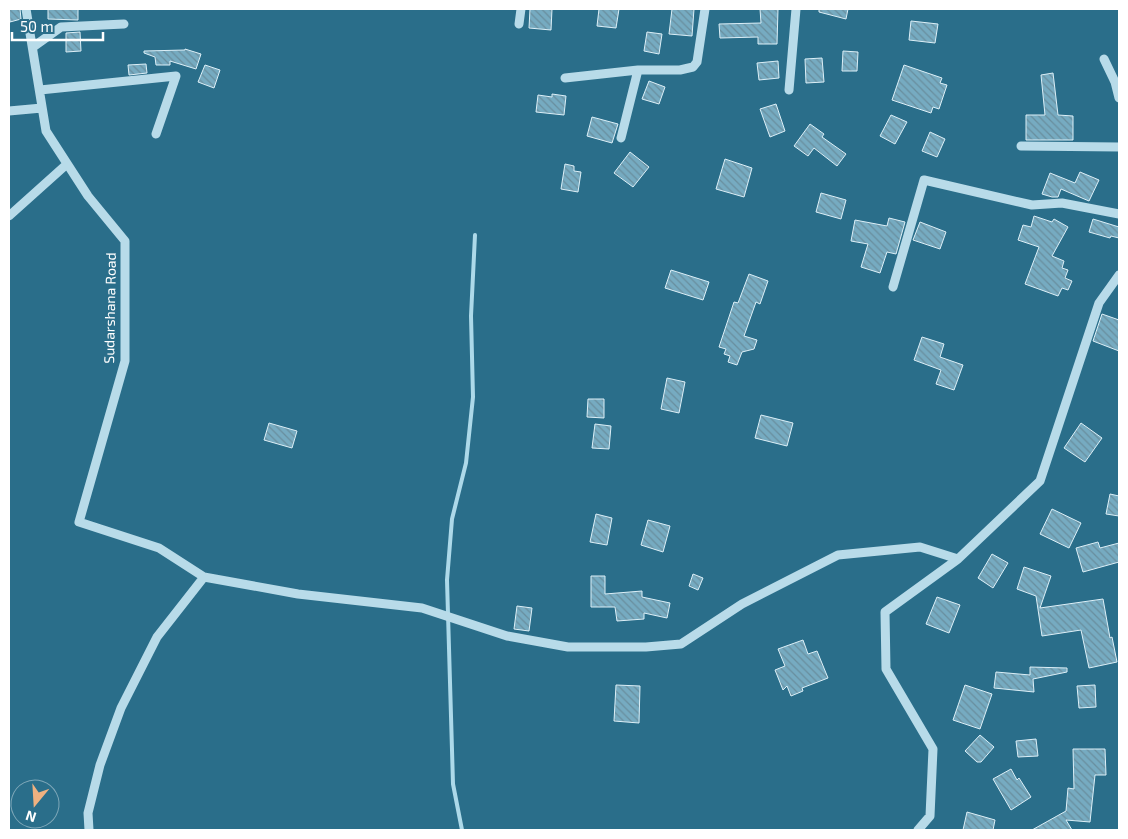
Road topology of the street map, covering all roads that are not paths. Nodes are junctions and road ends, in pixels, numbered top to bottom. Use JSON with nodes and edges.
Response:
{"nodes":[{"id":1,"x":26,"y":9,"type":"edge"},
{"id":2,"x":521,"y":9,"type":"edge"},
{"id":3,"x":705,"y":9,"type":"edge"},
{"id":4,"x":796,"y":9,"type":"edge"},
{"id":5,"x":124,"y":24,"type":"dead end"},
{"id":6,"x":519,"y":24,"type":"dead end"},
{"id":7,"x":33,"y":47,"type":"junction"},
{"id":8,"x":1104,"y":59,"type":"dead end"},
{"id":9,"x":638,"y":70,"type":"junction"},
{"id":10,"x":565,"y":78,"type":"dead end"},
{"id":11,"x":40,"y":90,"type":"junction"},
{"id":12,"x":789,"y":90,"type":"dead end"},
{"id":13,"x":1119,"y":98,"type":"edge"},
{"id":14,"x":42,"y":108,"type":"junction"},
{"id":15,"x":9,"y":110,"type":"edge"},
{"id":16,"x":156,"y":134,"type":"dead end"},
{"id":17,"x":621,"y":138,"type":"dead end"},
{"id":18,"x":1021,"y":146,"type":"dead end"},
{"id":19,"x":1119,"y":146,"type":"edge"},
{"id":20,"x":67,"y":164,"type":"junction"},
{"id":21,"x":1119,"y":214,"type":"edge"},
{"id":22,"x":9,"y":216,"type":"edge"},
{"id":23,"x":1119,"y":274,"type":"edge"},
{"id":24,"x":893,"y":287,"type":"dead end"},
{"id":25,"x":958,"y":559,"type":"junction"},
{"id":26,"x":204,"y":577,"type":"junction"},
{"id":27,"x":89,"y":830,"type":"edge"},
{"id":28,"x":918,"y":830,"type":"edge"}],
"edges":[{"from":1,"to":7,"type":"street","name":"Sudarshana Road"},
{"from":2,"to":6,"type":"street"},
{"from":3,"to":9,"type":"street"},
{"from":4,"to":12,"type":"street"},
{"from":5,"to":7,"type":"street"},
{"from":7,"to":11,"type":"street","name":"Sudarshana Road"},
{"from":8,"to":13,"type":"street"},
{"from":9,"to":10,"type":"street"},
{"from":9,"to":17,"type":"street"},
{"from":11,"to":14,"type":"street","name":"Sudarshana Road"},
{"from":11,"to":16,"type":"street"},
{"from":14,"to":15,"type":"street"},
{"from":14,"to":20,"type":"street","name":"Sudarshana Road"},
{"from":18,"to":19,"type":"street"},
{"from":20,"to":22,"type":"street"},
{"from":20,"to":26,"type":"street","name":"Sudarshana Road"},
{"from":21,"to":24,"type":"street"},
{"from":23,"to":25,"type":"street"},
{"from":25,"to":26,"type":"street"},
{"from":25,"to":28,"type":"street"},
{"from":26,"to":27,"type":"street"}]}
